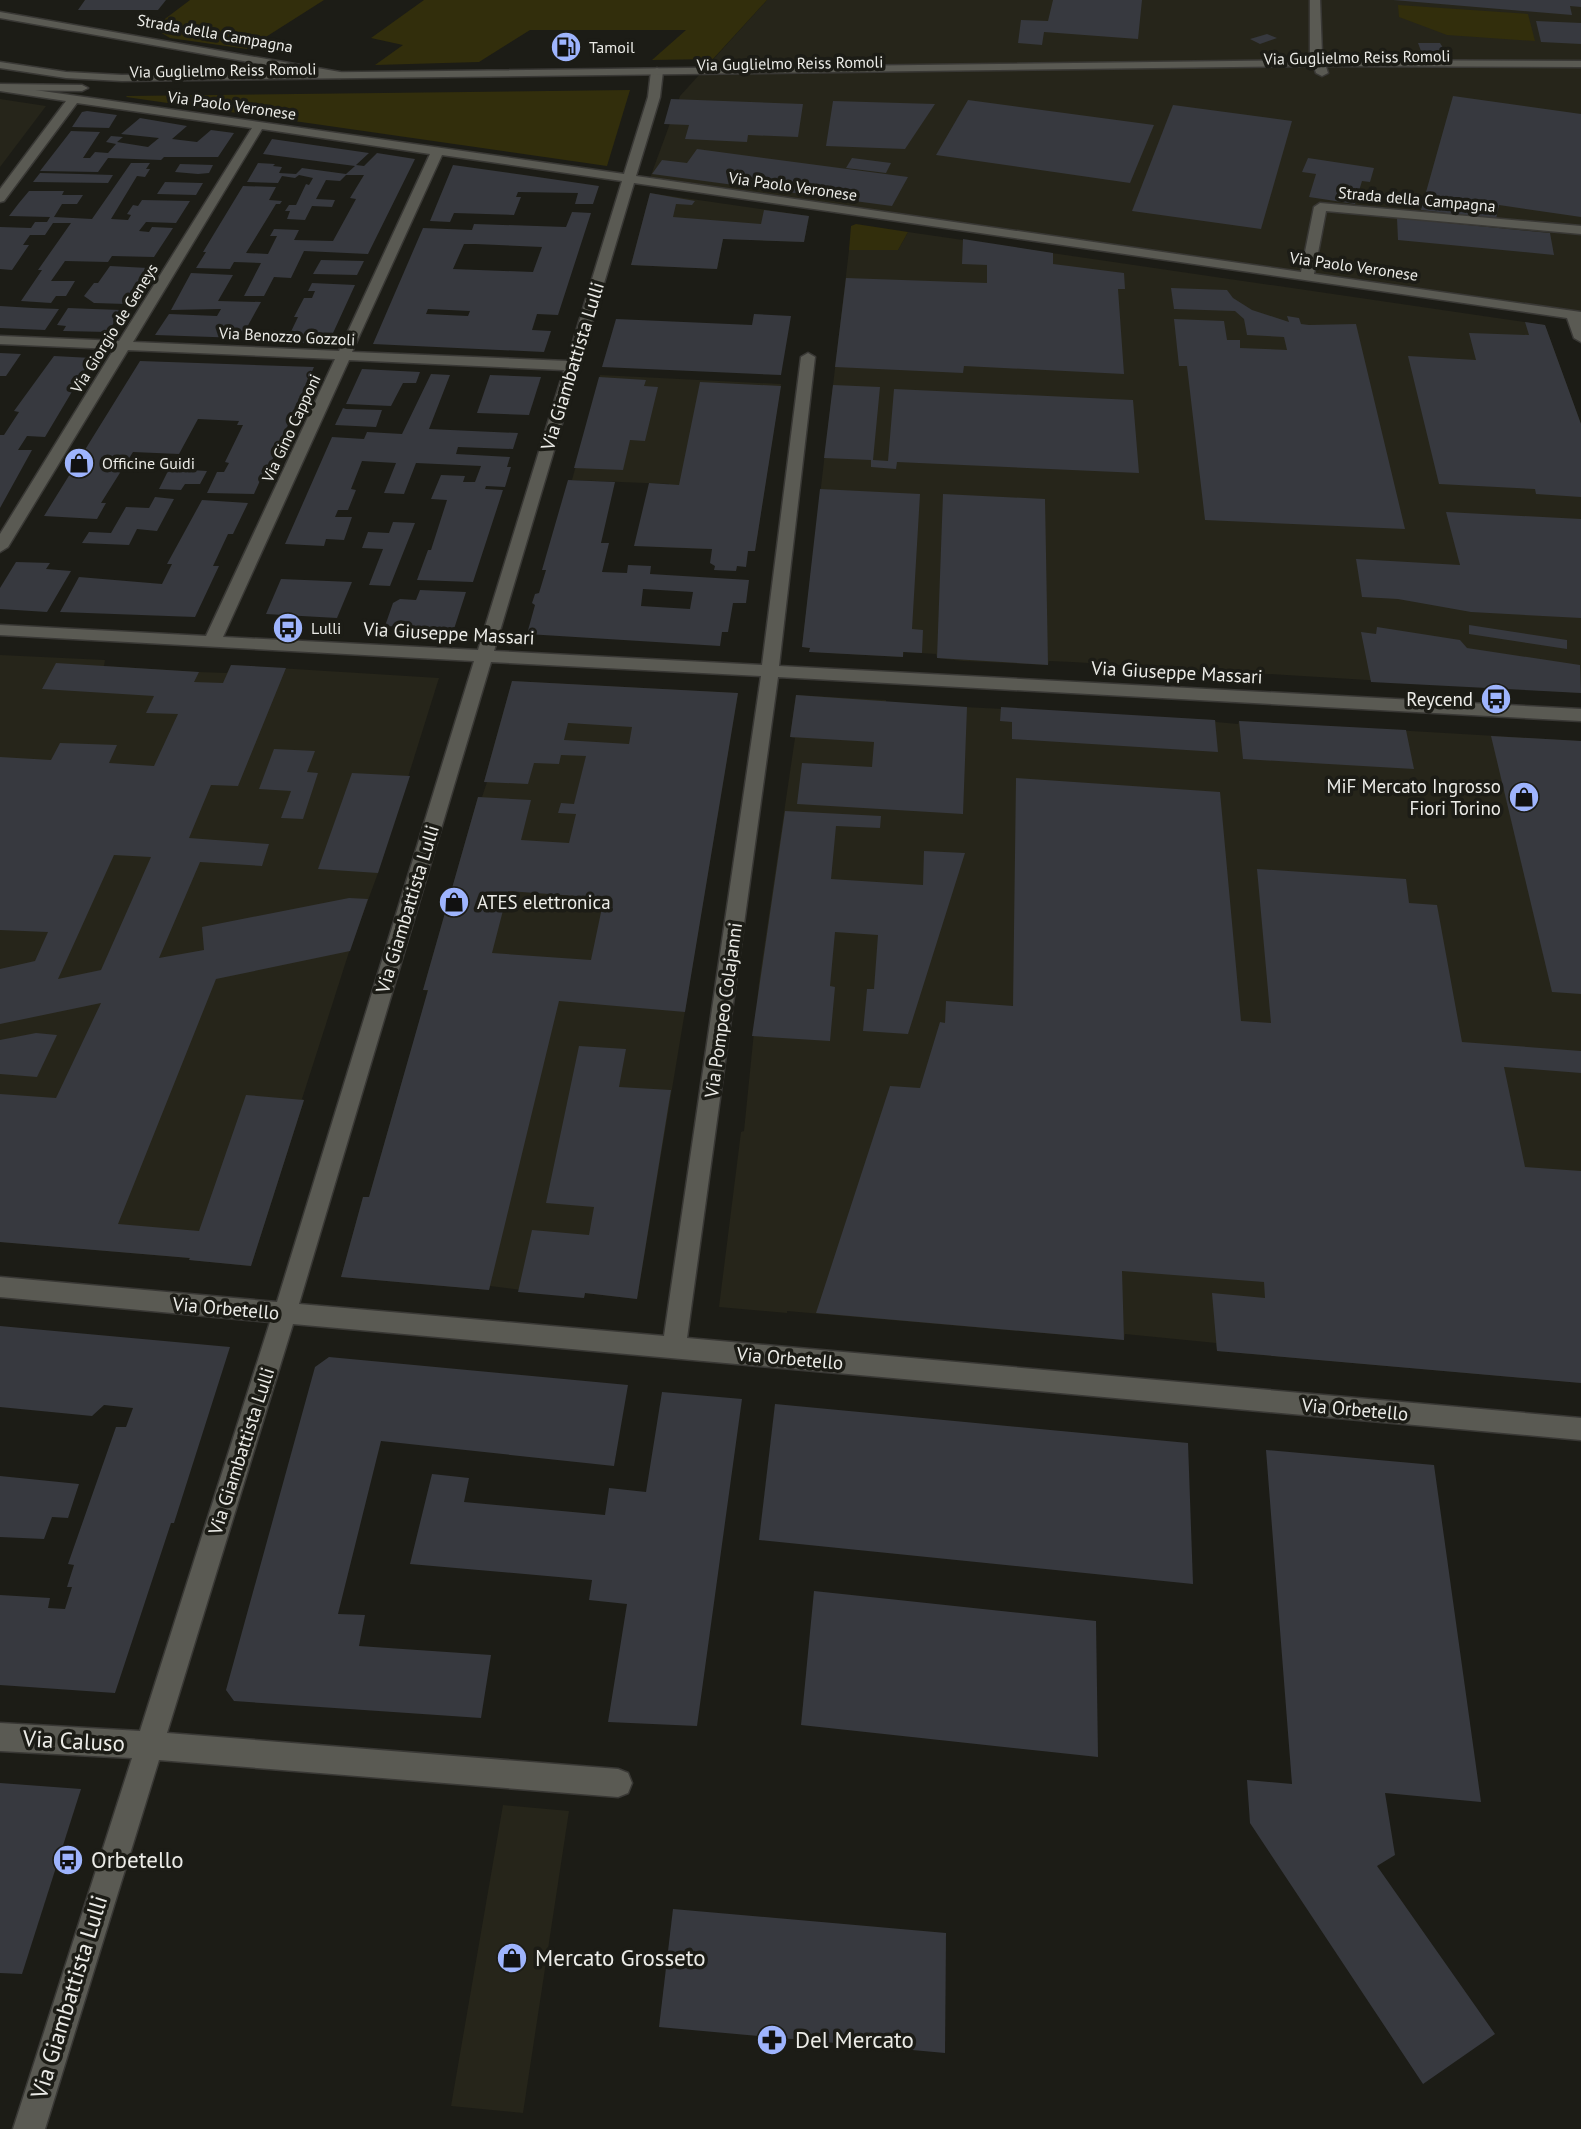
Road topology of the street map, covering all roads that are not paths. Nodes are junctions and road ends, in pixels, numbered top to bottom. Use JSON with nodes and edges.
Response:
{"nodes":[{"id":1,"x":1315,"y":0,"type":"edge"},
{"id":2,"x":0,"y":15,"type":"edge"},
{"id":3,"x":1581,"y":64,"type":"edge"},
{"id":4,"x":0,"y":65,"type":"edge"},
{"id":5,"x":1321,"y":68,"type":"junction"},
{"id":6,"x":1581,"y":74,"type":"edge"},
{"id":7,"x":340,"y":75,"type":"junction"},
{"id":8,"x":657,"y":76,"type":"junction"},
{"id":9,"x":0,"y":88,"type":"edge"},
{"id":10,"x":73,"y":100,"type":"junction"},
{"id":11,"x":258,"y":127,"type":"junction"},
{"id":12,"x":438,"y":152,"type":"junction"},
{"id":13,"x":629,"y":179,"type":"junction"},
{"id":14,"x":0,"y":198,"type":"edge"},
{"id":15,"x":1581,"y":230,"type":"edge"},
{"id":16,"x":1307,"y":277,"type":"junction"},
{"id":17,"x":1576,"y":315,"type":"edge"},
{"id":18,"x":1581,"y":338,"type":"edge"},
{"id":19,"x":0,"y":340,"type":"edge"},
{"id":20,"x":124,"y":346,"type":"junction"},
{"id":21,"x":343,"y":356,"type":"junction"},
{"id":22,"x":808,"y":357,"type":"dead end"},
{"id":23,"x":572,"y":366,"type":"junction"},
{"id":24,"x":0,"y":547,"type":"edge"},
{"id":25,"x":0,"y":630,"type":"edge"},
{"id":26,"x":212,"y":642,"type":"junction"},
{"id":27,"x":484,"y":656,"type":"junction"},
{"id":28,"x":770,"y":671,"type":"junction"},
{"id":29,"x":1581,"y":715,"type":"edge"},
{"id":30,"x":0,"y":1287,"type":"edge"},
{"id":31,"x":284,"y":1313,"type":"junction"},
{"id":32,"x":674,"y":1348,"type":"junction"},
{"id":33,"x":1581,"y":1429,"type":"edge"},
{"id":34,"x":0,"y":1737,"type":"edge"},
{"id":35,"x":148,"y":1745,"type":"junction"},
{"id":36,"x":618,"y":1783,"type":"dead end"},
{"id":37,"x":29,"y":2129,"type":"edge"}],
"edges":[{"from":1,"to":5,"type":"street"},
{"from":2,"to":7,"type":"street","name":"Strada della Campagna"},
{"from":3,"to":5,"type":"street","name":"Via Guglielmo Reiss Romoli"},
{"from":4,"to":7,"type":"street","name":"Via Guglielmo Reiss Romoli"},
{"from":5,"to":6,"type":"street","name":"Via Guglielmo Reiss Romoli"},
{"from":5,"to":8,"type":"street","name":"Via Guglielmo Reiss Romoli"},
{"from":7,"to":8,"type":"street","name":"Via Guglielmo Reiss Romoli"},
{"from":8,"to":9,"type":"street","name":"Via Guglielmo Reiss Romoli"},
{"from":8,"to":13,"type":"street","name":"Via Giambattista Lulli"},
{"from":9,"to":10,"type":"street","name":"Via Paolo Veronese"},
{"from":10,"to":11,"type":"street","name":"Via Paolo Veronese"},
{"from":10,"to":14,"type":"street"},
{"from":11,"to":12,"type":"street","name":"Via Paolo Veronese"},
{"from":11,"to":20,"type":"street","name":"Via Giorgio de Geneys"},
{"from":12,"to":13,"type":"street","name":"Via Paolo Veronese"},
{"from":12,"to":21,"type":"street","name":"Via Gino Capponi"},
{"from":13,"to":16,"type":"street","name":"Via Paolo Veronese"},
{"from":13,"to":23,"type":"street","name":"Via Giambattista Lulli"},
{"from":15,"to":16,"type":"street","name":"Strada della Campagna"},
{"from":16,"to":17,"type":"street","name":"Via Paolo Veronese"},
{"from":17,"to":18,"type":"street"},
{"from":19,"to":20,"type":"street","name":"Via Benozzo Gozzoli"},
{"from":20,"to":21,"type":"street","name":"Via Benozzo Gozzoli"},
{"from":20,"to":24,"type":"street","name":"Via Giorgio de Geneys"},
{"from":21,"to":23,"type":"street","name":"Via Benozzo Gozzoli"},
{"from":21,"to":26,"type":"street","name":"Via Gino Capponi"},
{"from":22,"to":28,"type":"street"},
{"from":23,"to":27,"type":"street","name":"Via Giambattista Lulli"},
{"from":25,"to":26,"type":"street","name":"Via Giuseppe Massari"},
{"from":26,"to":27,"type":"street","name":"Via Giuseppe Massari"},
{"from":27,"to":28,"type":"street","name":"Via Giuseppe Massari"},
{"from":27,"to":31,"type":"street","name":"Via Giambattista Lulli"},
{"from":28,"to":29,"type":"street","name":"Via Giuseppe Massari"},
{"from":28,"to":32,"type":"street","name":"Via Pompeo Colajanni"},
{"from":30,"to":31,"type":"street","name":"Via Orbetello"},
{"from":31,"to":32,"type":"street","name":"Via Orbetello"},
{"from":31,"to":35,"type":"street","name":"Via Giambattista Lulli"},
{"from":32,"to":33,"type":"street","name":"Via Orbetello"},
{"from":34,"to":35,"type":"street","name":"Via Caluso"},
{"from":35,"to":36,"type":"street"},
{"from":35,"to":37,"type":"street","name":"Via Giambattista Lulli"}]}
